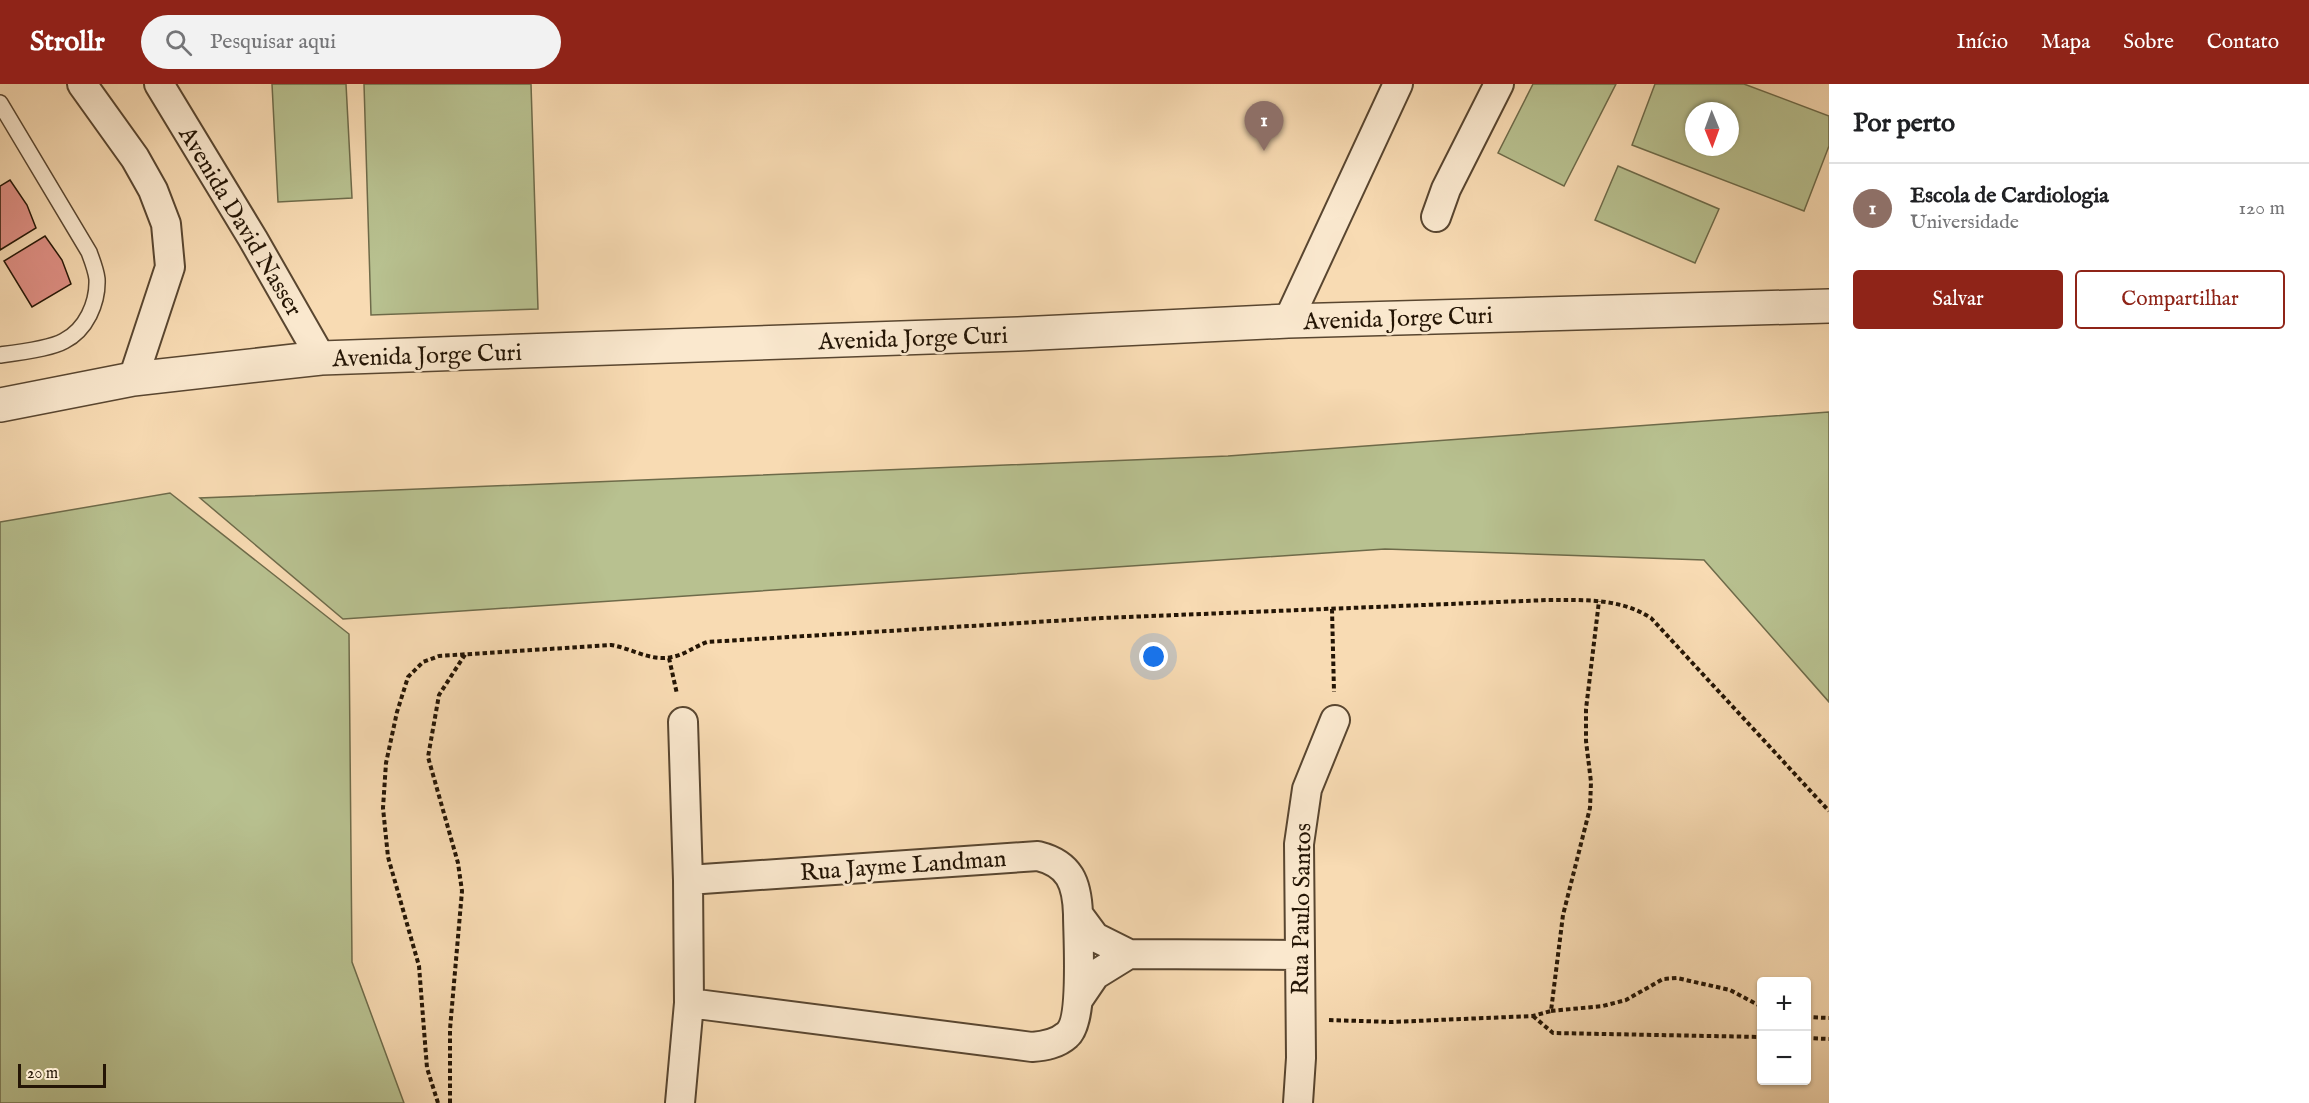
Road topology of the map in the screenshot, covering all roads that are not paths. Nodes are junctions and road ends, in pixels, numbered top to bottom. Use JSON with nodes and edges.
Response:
{"nodes":[{"id":1,"x":82,"y":84,"type":"edge"},
{"id":2,"x":159,"y":84,"type":"edge"},
{"id":3,"x":1398,"y":84,"type":"edge"},
{"id":4,"x":1499,"y":84,"type":"edge"},
{"id":5,"x":0,"y":103,"type":"edge"},
{"id":6,"x":1436,"y":217,"type":"dead end"},
{"id":7,"x":1829,"y":306,"type":"edge"},
{"id":8,"x":1288,"y":321,"type":"junction"},
{"id":9,"x":0,"y":355,"type":"edge"},
{"id":10,"x":321,"y":358,"type":"junction"},
{"id":11,"x":133,"y":380,"type":"junction"},
{"id":12,"x":0,"y":405,"type":"edge"},
{"id":13,"x":1335,"y":720,"type":"road end"},
{"id":14,"x":683,"y":722,"type":"dead end"},
{"id":15,"x":688,"y":880,"type":"junction"},
{"id":16,"x":1078,"y":914,"type":"junction"},
{"id":17,"x":1129,"y":954,"type":"junction"},
{"id":18,"x":1299,"y":955,"type":"junction"},
{"id":19,"x":1078,"y":1000,"type":"junction"},
{"id":20,"x":689,"y":1003,"type":"junction"},
{"id":21,"x":680,"y":1103,"type":"edge"},
{"id":22,"x":1298,"y":1103,"type":"edge"}],
"edges":[{"from":1,"to":11,"type":"street"},
{"from":2,"to":10,"type":"street","name":"Avenida David Nasser"},
{"from":3,"to":8,"type":"street"},
{"from":4,"to":6,"type":"street"},
{"from":5,"to":9,"type":"lane"},
{"from":7,"to":8,"type":"street","name":"Avenida Jorge Curi"},
{"from":8,"to":10,"type":"street","name":"Avenida Jorge Curi"},
{"from":10,"to":11,"type":"street","name":"Avenida Jorge Curi"},
{"from":11,"to":12,"type":"street","name":"Avenida Jorge Curi"},
{"from":13,"to":18,"type":"street","name":"Rua Paulo Santos"},
{"from":14,"to":15,"type":"street"},
{"from":15,"to":16,"type":"street","name":"Rua Jayme Landman"},
{"from":15,"to":20,"type":"street"},
{"from":16,"to":17,"type":"street"},
{"from":16,"to":19,"type":"street","name":"Rua Jayme Landman"},
{"from":17,"to":18,"type":"street"},
{"from":17,"to":19,"type":"street","name":"Rua Jayme Landman"},
{"from":18,"to":22,"type":"street","name":"Rua Paulo Santos"},
{"from":19,"to":20,"type":"street","name":"Rua Jayme Landman"},
{"from":20,"to":21,"type":"street"}]}
